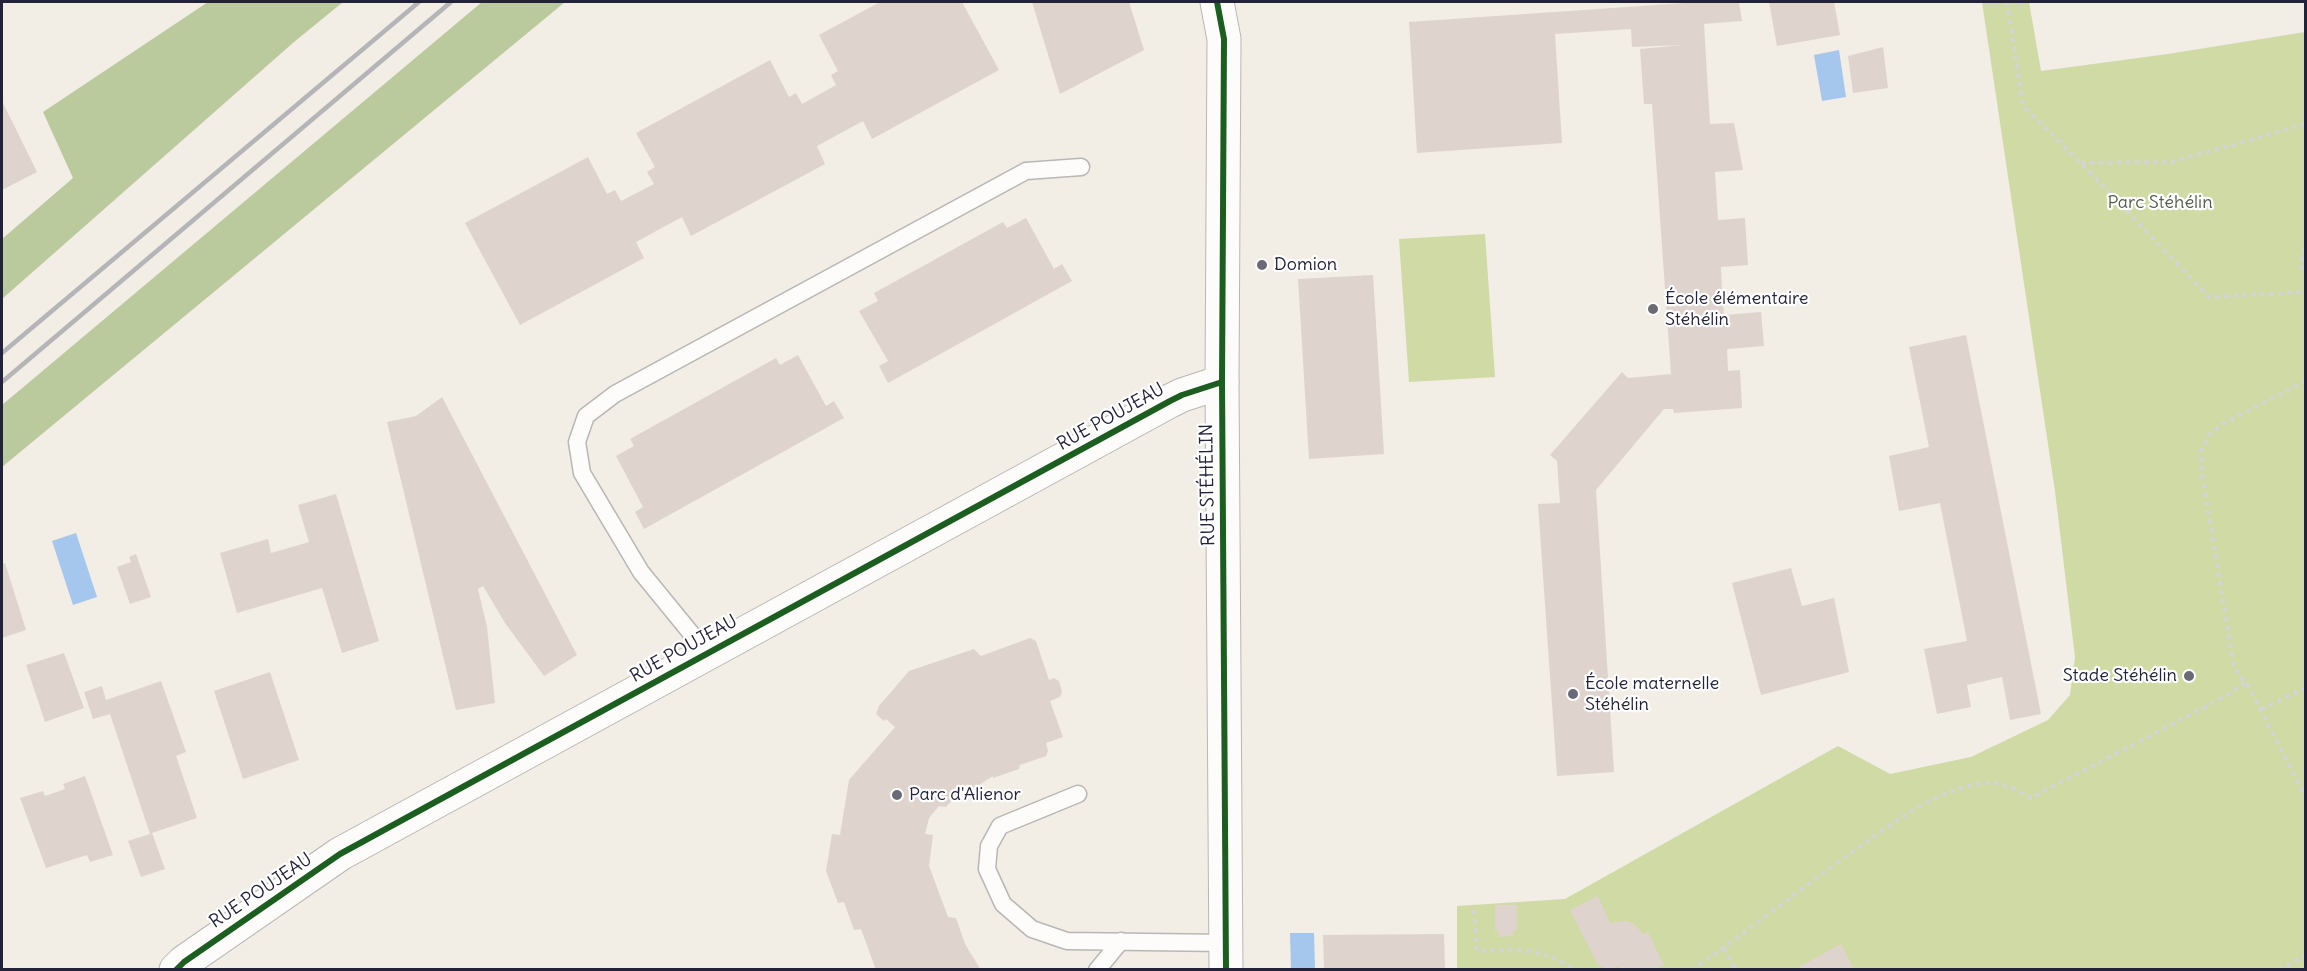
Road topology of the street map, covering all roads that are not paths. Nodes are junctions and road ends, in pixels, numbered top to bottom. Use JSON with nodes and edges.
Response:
{"nodes":[{"id":1,"x":1217,"y":2,"type":"edge"},
{"id":2,"x":1081,"y":167,"type":"dead end"},
{"id":3,"x":1222,"y":382,"type":"junction"},
{"id":4,"x":708,"y":654,"type":"junction"},
{"id":5,"x":1078,"y":794,"type":"dead end"},
{"id":6,"x":1121,"y":941,"type":"junction"},
{"id":7,"x":1226,"y":956,"type":"edge"},
{"id":8,"x":176,"y":969,"type":"edge"},
{"id":9,"x":1096,"y":969,"type":"edge"}],
"edges":[{"from":1,"to":3,"type":"street","name":"RUE STÉHÉLIN"},
{"from":2,"to":4,"type":"lane"},
{"from":3,"to":4,"type":"street","name":"RUE POUJEAU"},
{"from":3,"to":7,"type":"street","name":"RUE STÉHÉLIN"},
{"from":4,"to":8,"type":"street","name":"RUE POUJEAU"},
{"from":5,"to":6,"type":"lane"},
{"from":6,"to":7,"type":"lane"},
{"from":6,"to":9,"type":"lane"}]}
